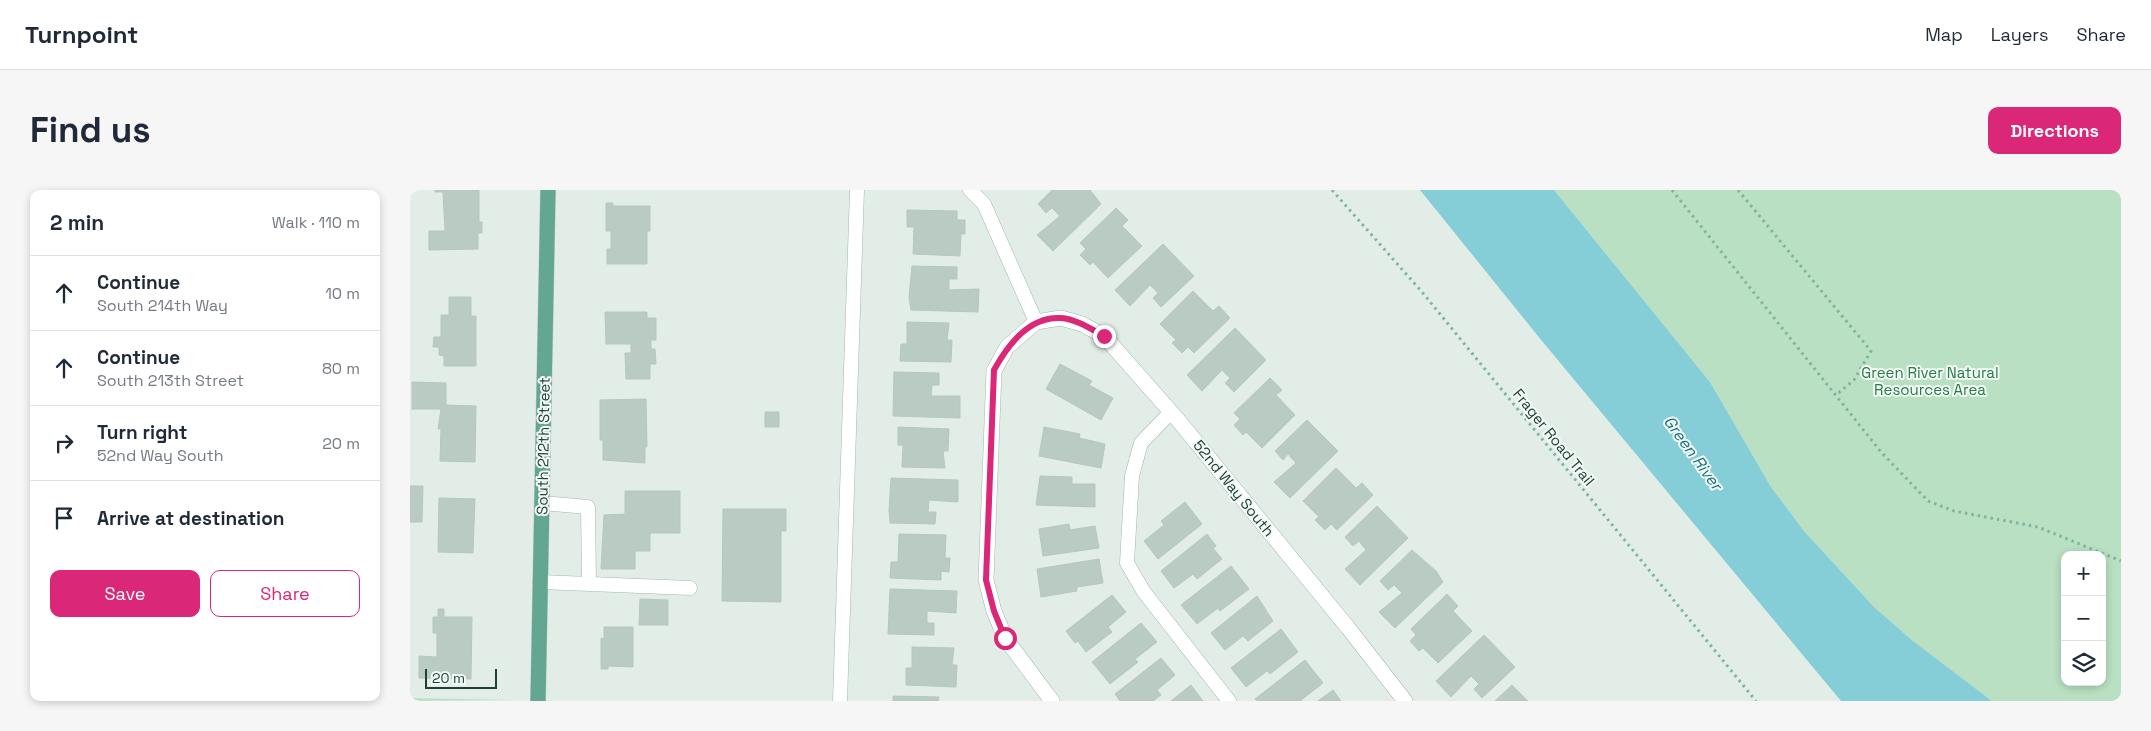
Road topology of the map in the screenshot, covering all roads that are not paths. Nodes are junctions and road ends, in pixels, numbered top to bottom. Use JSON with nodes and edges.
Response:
{"nodes":[{"id":1,"x":548,"y":190,"type":"edge"},
{"id":2,"x":857,"y":190,"type":"edge"},
{"id":3,"x":970,"y":190,"type":"edge"},
{"id":4,"x":1036,"y":322,"type":"junction"},
{"id":5,"x":1171,"y":412,"type":"junction"},
{"id":6,"x":542,"y":503,"type":"junction"},
{"id":7,"x":540,"y":582,"type":"junction"},
{"id":8,"x":589,"y":584,"type":"junction"},
{"id":9,"x":690,"y":588,"type":"dead end"},
{"id":10,"x":538,"y":701,"type":"edge"},
{"id":11,"x":840,"y":701,"type":"edge"},
{"id":12,"x":1052,"y":701,"type":"edge"},
{"id":13,"x":1229,"y":701,"type":"edge"},
{"id":14,"x":1405,"y":701,"type":"edge"}],
"edges":[{"from":1,"to":6,"type":"main road","name":"South 212th Street"},
{"from":2,"to":11,"type":"lane"},
{"from":3,"to":4,"type":"lane"},
{"from":4,"to":5,"type":"street","name":"52nd Way South"},
{"from":4,"to":12,"type":"street"},
{"from":5,"to":13,"type":"lane"},
{"from":5,"to":14,"type":"street","name":"52nd Way South"},
{"from":6,"to":7,"type":"main road","name":"South 212th Street"},
{"from":6,"to":8,"type":"lane"},
{"from":7,"to":8,"type":"lane"},
{"from":7,"to":10,"type":"main road","name":"South 212th Street"},
{"from":8,"to":9,"type":"lane"}]}
